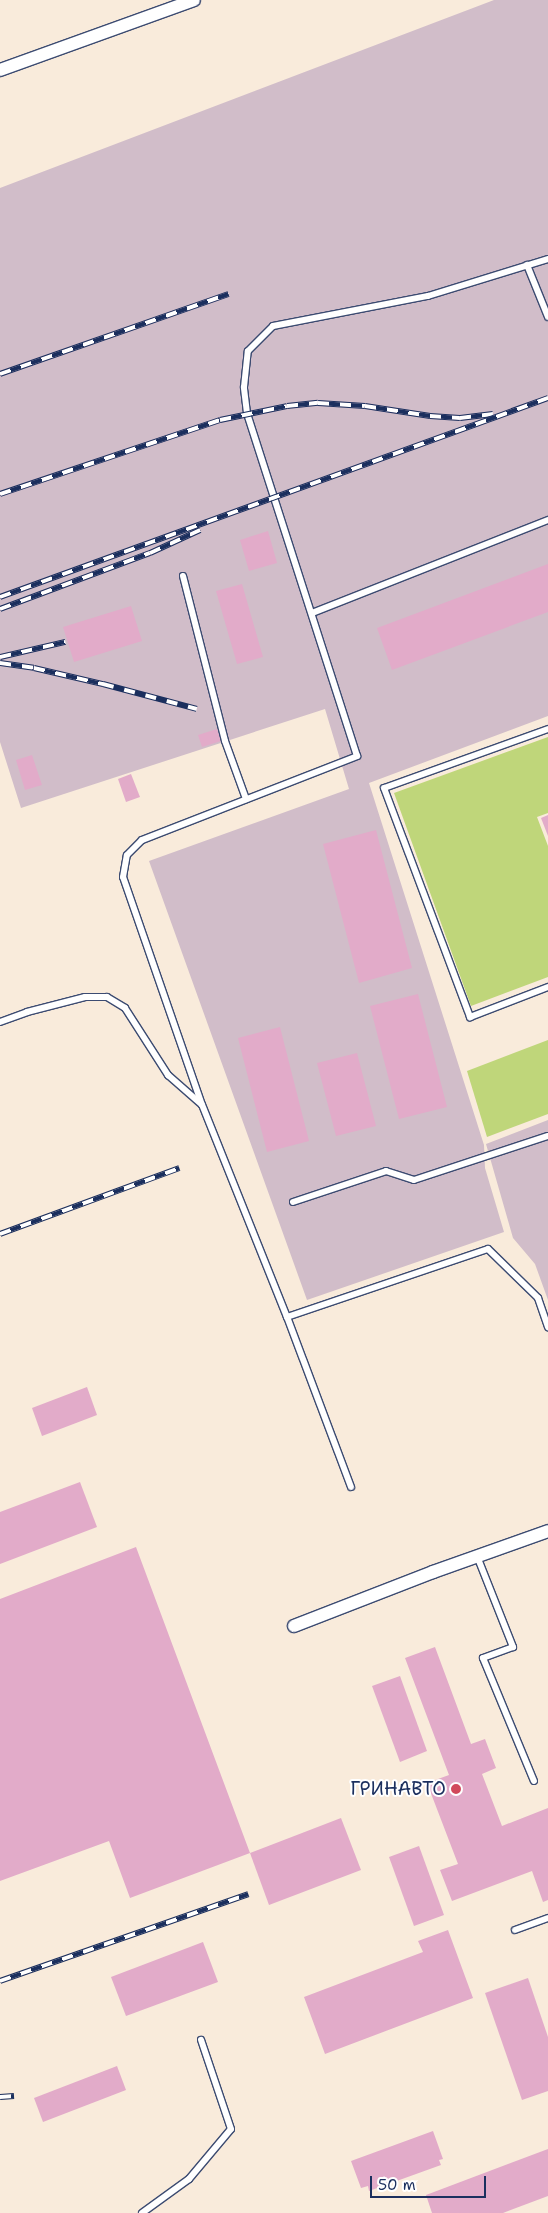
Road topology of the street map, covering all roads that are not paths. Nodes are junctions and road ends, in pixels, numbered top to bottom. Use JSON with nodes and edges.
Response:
{"nodes":[{"id":1,"x":194,"y":0,"type":"edge"},
{"id":2,"x":0,"y":70,"type":"edge"},
{"id":3,"x":548,"y":259,"type":"edge"},
{"id":4,"x":528,"y":265,"type":"junction"},
{"id":5,"x":548,"y":317,"type":"edge"},
{"id":6,"x":548,"y":520,"type":"edge"},
{"id":7,"x":183,"y":576,"type":"dead end"},
{"id":8,"x":312,"y":613,"type":"junction"},
{"id":9,"x":548,"y":728,"type":"edge"},
{"id":10,"x":246,"y":799,"type":"junction"},
{"id":11,"x":548,"y":987,"type":"edge"},
{"id":12,"x":0,"y":1022,"type":"edge"},
{"id":13,"x":202,"y":1105,"type":"junction"},
{"id":14,"x":548,"y":1136,"type":"edge"},
{"id":15,"x":293,"y":1202,"type":"dead end"},
{"id":16,"x":287,"y":1317,"type":"junction"},
{"id":17,"x":548,"y":1327,"type":"edge"},
{"id":18,"x":351,"y":1486,"type":"dead end"},
{"id":19,"x":548,"y":1531,"type":"edge"},
{"id":20,"x":477,"y":1556,"type":"junction"},
{"id":21,"x":294,"y":1626,"type":"dead end"},
{"id":22,"x":534,"y":1781,"type":"dead end"},
{"id":23,"x":548,"y":1918,"type":"edge"},
{"id":24,"x":515,"y":1930,"type":"dead end"},
{"id":25,"x":201,"y":2040,"type":"dead end"},
{"id":26,"x":142,"y":2213,"type":"edge"}],
"edges":[{"from":1,"to":2,"type":"street"},
{"from":3,"to":4,"type":"lane"},
{"from":4,"to":5,"type":"lane"},
{"from":4,"to":8,"type":"lane"},
{"from":6,"to":8,"type":"lane"},
{"from":7,"to":10,"type":"lane"},
{"from":8,"to":10,"type":"lane"},
{"from":9,"to":11,"type":"lane"},
{"from":10,"to":13,"type":"lane"},
{"from":12,"to":13,"type":"lane"},
{"from":13,"to":16,"type":"lane"},
{"from":14,"to":15,"type":"lane"},
{"from":16,"to":17,"type":"lane"},
{"from":16,"to":18,"type":"lane"},
{"from":19,"to":20,"type":"street"},
{"from":20,"to":21,"type":"street"},
{"from":20,"to":22,"type":"lane"},
{"from":23,"to":24,"type":"lane"},
{"from":25,"to":26,"type":"lane"}]}
